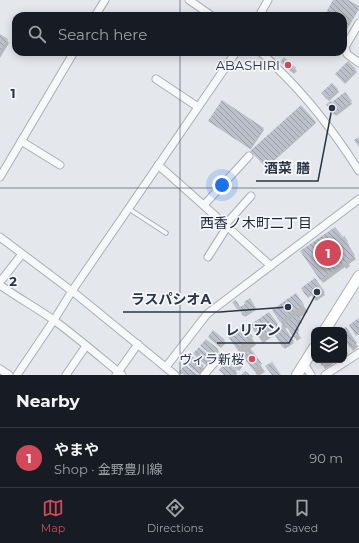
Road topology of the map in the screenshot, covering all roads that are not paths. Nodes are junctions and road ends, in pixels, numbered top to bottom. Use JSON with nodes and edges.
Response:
{"nodes":[{"id":1,"x":105,"y":0,"type":"edge"},
{"id":2,"x":189,"y":0,"type":"edge"},
{"id":3,"x":268,"y":0,"type":"edge"},
{"id":4,"x":98,"y":12,"type":"edge"},
{"id":5,"x":206,"y":12,"type":"edge"},
{"id":6,"x":261,"y":12,"type":"edge"},
{"id":7,"x":359,"y":23,"type":"edge"},
{"id":8,"x":347,"y":44,"type":"edge"},
{"id":9,"x":347,"y":54,"type":"edge"},
{"id":10,"x":72,"y":56,"type":"edge"},
{"id":11,"x":233,"y":56,"type":"edge"},
{"id":12,"x":264,"y":56,"type":"edge"},
{"id":13,"x":359,"y":63,"type":"edge"},
{"id":14,"x":156,"y":78,"type":"dead end"},
{"id":15,"x":198,"y":107,"type":"junction"},
{"id":16,"x":21,"y":141,"type":"junction"},
{"id":17,"x":249,"y":156,"type":"dead end"},
{"id":18,"x":60,"y":165,"type":"dead end"},
{"id":19,"x":158,"y":165,"type":"junction"},
{"id":20,"x":359,"y":171,"type":"edge"},
{"id":21,"x":0,"y":177,"type":"edge"},
{"id":22,"x":251,"y":196,"type":"dead end"},
{"id":23,"x":359,"y":199,"type":"edge"},
{"id":24,"x":204,"y":205,"type":"junction"},
{"id":25,"x":128,"y":209,"type":"junction"},
{"id":26,"x":226,"y":226,"type":"junction"},
{"id":27,"x":166,"y":233,"type":"dead end"},
{"id":28,"x":0,"y":237,"type":"edge"},
{"id":29,"x":22,"y":254,"type":"junction"},
{"id":30,"x":208,"y":257,"type":"dead end"},
{"id":31,"x":271,"y":266,"type":"junction"},
{"id":32,"x":359,"y":276,"type":"edge"},
{"id":33,"x":0,"y":282,"type":"edge"},
{"id":34,"x":0,"y":285,"type":"edge"},
{"id":35,"x":72,"y":291,"type":"junction"},
{"id":36,"x":54,"y":320,"type":"junction"},
{"id":37,"x":327,"y":327,"type":"edge"},
{"id":38,"x":138,"y":344,"type":"junction"},
{"id":39,"x":86,"y":346,"type":"junction"},
{"id":40,"x":311,"y":353,"type":"edge"},
{"id":41,"x":359,"y":353,"type":"edge"},
{"id":42,"x":219,"y":356,"type":"dead end"},
{"id":43,"x":304,"y":364,"type":"junction"},
{"id":44,"x":166,"y":367,"type":"junction"},
{"id":45,"x":0,"y":369,"type":"edge"},
{"id":46,"x":119,"y":374,"type":"edge"},
{"id":47,"x":9,"y":375,"type":"edge"},
{"id":48,"x":17,"y":375,"type":"edge"},
{"id":49,"x":66,"y":375,"type":"edge"},
{"id":50,"x":175,"y":375,"type":"edge"},
{"id":51,"x":204,"y":375,"type":"edge"},
{"id":52,"x":297,"y":375,"type":"edge"},
{"id":53,"x":312,"y":375,"type":"edge"},
{"id":54,"x":325,"y":375,"type":"edge"}],
"edges":[{"from":1,"to":4,"type":"street"},
{"from":2,"to":5,"type":"street"},
{"from":3,"to":6,"type":"street"},
{"from":7,"to":8,"type":"street"},
{"from":9,"to":13,"type":"street"},
{"from":10,"to":16,"type":"street"},
{"from":11,"to":15,"type":"street"},
{"from":12,"to":20,"type":"street"},
{"from":14,"to":15,"type":"street"},
{"from":15,"to":19,"type":"street"},
{"from":16,"to":18,"type":"street"},
{"from":16,"to":21,"type":"street"},
{"from":17,"to":24,"type":"street"},
{"from":19,"to":24,"type":"street"},
{"from":19,"to":25,"type":"street"},
{"from":22,"to":26,"type":"street"},
{"from":23,"to":31,"type":"street"},
{"from":24,"to":26,"type":"street"},
{"from":25,"to":27,"type":"lane"},
{"from":25,"to":35,"type":"street"},
{"from":26,"to":30,"type":"street"},
{"from":26,"to":31,"type":"street"},
{"from":28,"to":29,"type":"street"},
{"from":29,"to":33,"type":"street"},
{"from":29,"to":35,"type":"street"},
{"from":31,"to":44,"type":"street"},
{"from":32,"to":37,"type":"main road"},
{"from":34,"to":36,"type":"street"},
{"from":35,"to":36,"type":"street"},
{"from":35,"to":38,"type":"street"},
{"from":36,"to":39,"type":"street"},
{"from":36,"to":48,"type":"street"},
{"from":38,"to":44,"type":"street"},
{"from":38,"to":46,"type":"street"},
{"from":39,"to":46,"type":"street"},
{"from":39,"to":49,"type":"street"},
{"from":40,"to":43,"type":"main road"},
{"from":41,"to":54,"type":"street"},
{"from":42,"to":51,"type":"street"},
{"from":43,"to":52,"type":"main road"},
{"from":43,"to":53,"type":"street"},
{"from":44,"to":50,"type":"street"},
{"from":45,"to":47,"type":"street"}]}
